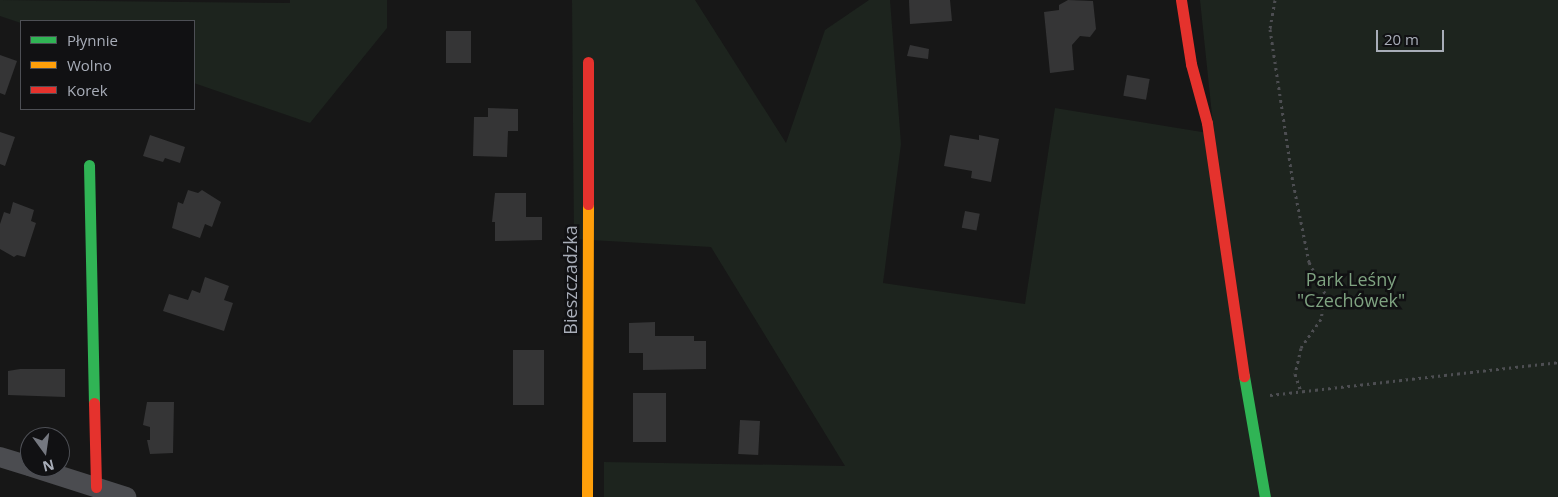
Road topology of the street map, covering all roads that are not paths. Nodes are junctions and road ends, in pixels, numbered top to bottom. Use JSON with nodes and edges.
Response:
{"nodes":[{"id":1,"x":1182,"y":0,"type":"edge"},
{"id":2,"x":588,"y":62,"type":"dead end"},
{"id":3,"x":89,"y":165,"type":"dead end"},
{"id":4,"x":0,"y":457,"type":"edge"},
{"id":5,"x":20,"y":463,"type":"edge"},
{"id":6,"x":62,"y":477,"type":"edge"},
{"id":7,"x":96,"y":488,"type":"junction"},
{"id":8,"x":126,"y":497,"type":"edge"},
{"id":9,"x":587,"y":497,"type":"edge"},
{"id":10,"x":1265,"y":497,"type":"edge"}],
"edges":[{"from":1,"to":10,"type":"street"},
{"from":2,"to":9,"type":"street","name":"Bieszczadzka"},
{"from":3,"to":7,"type":"street"},
{"from":4,"to":5,"type":"street"},
{"from":6,"to":7,"type":"street"},
{"from":7,"to":8,"type":"street"}]}
